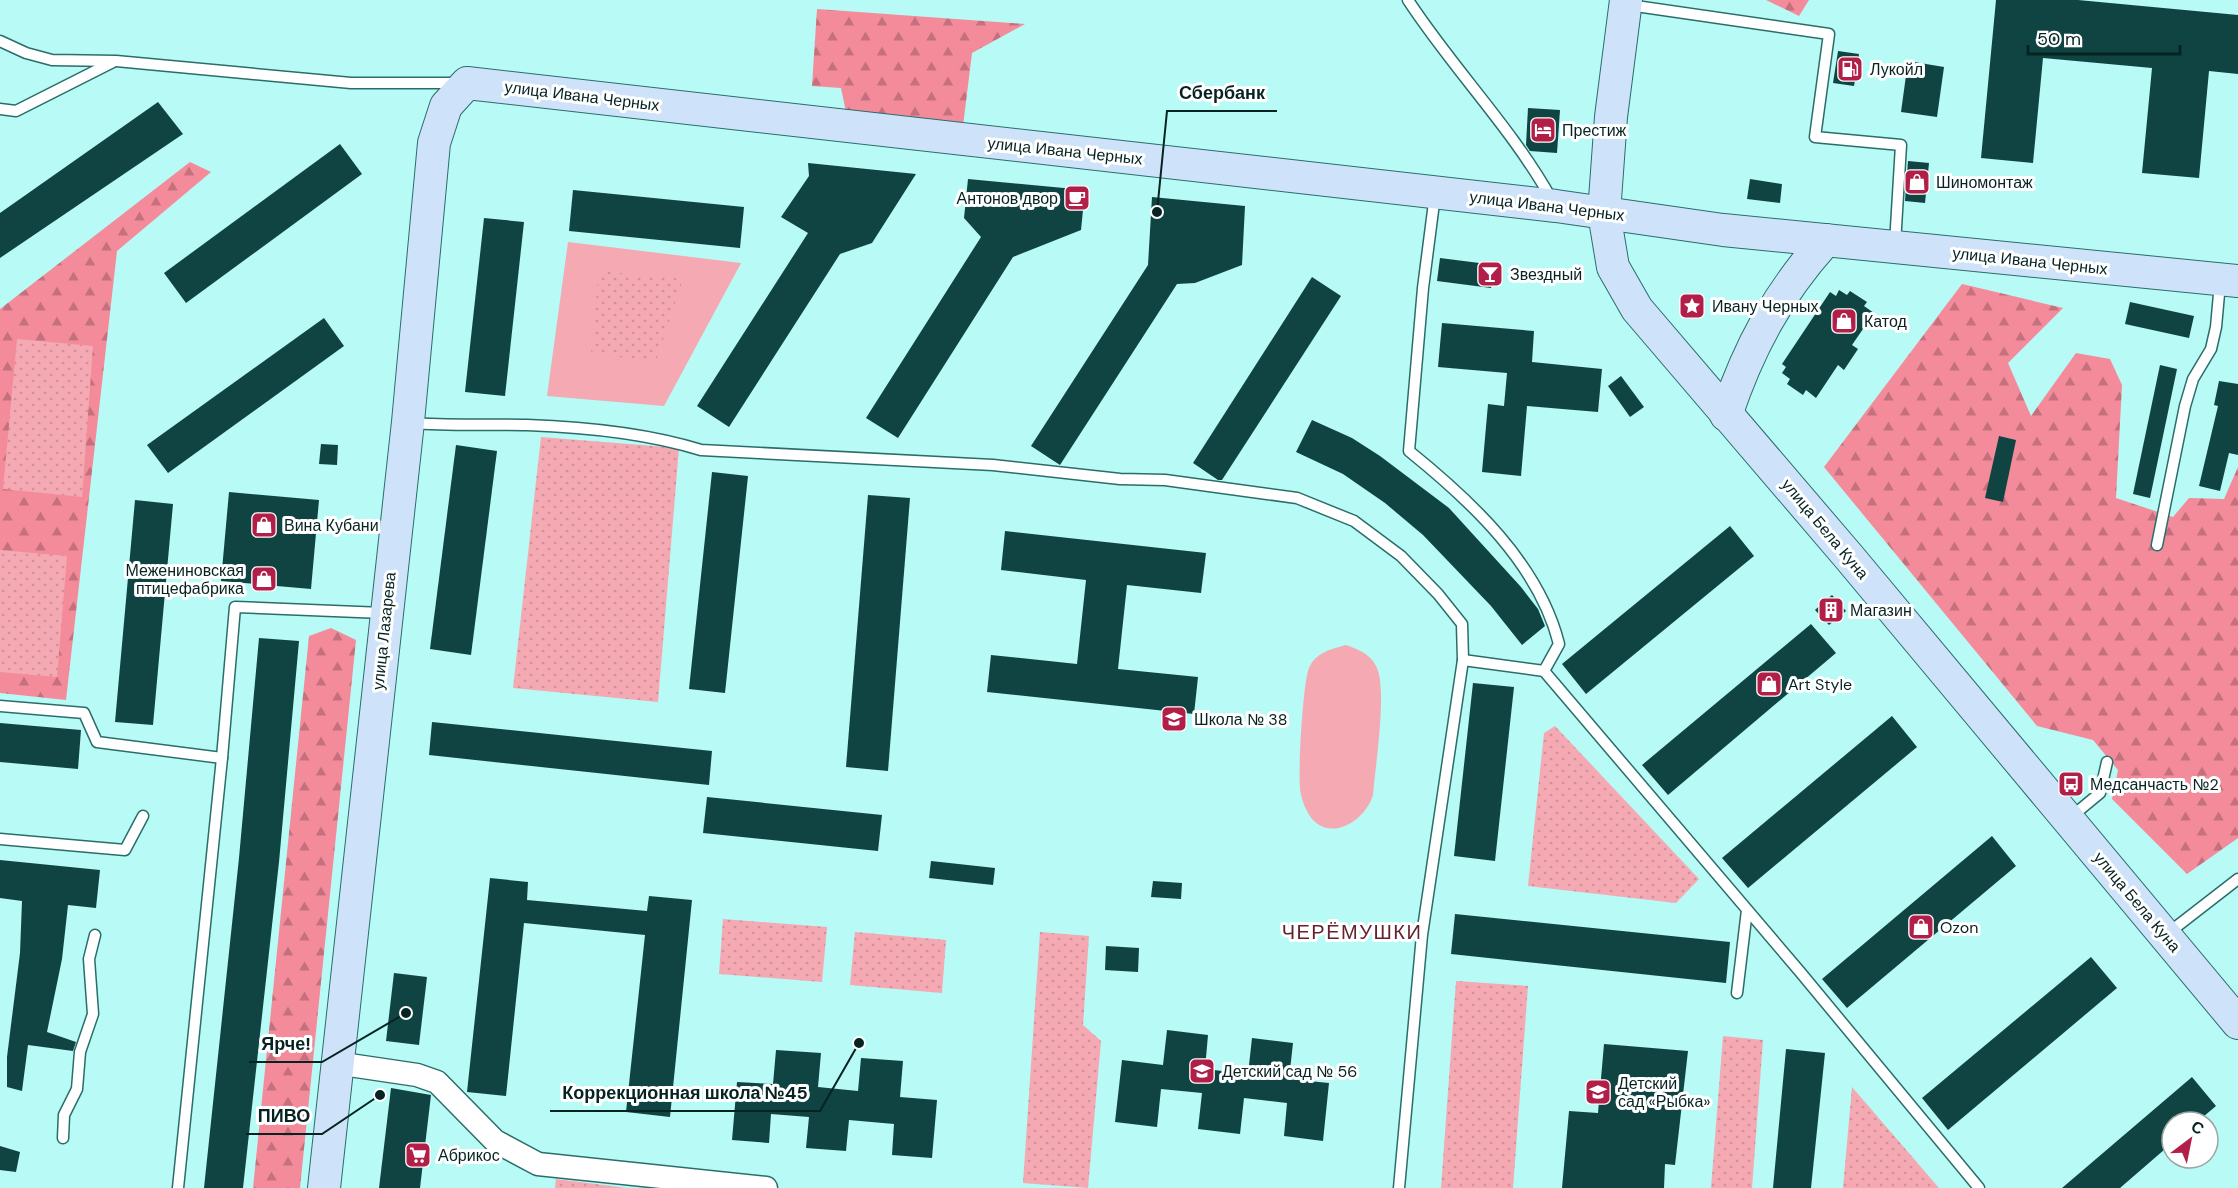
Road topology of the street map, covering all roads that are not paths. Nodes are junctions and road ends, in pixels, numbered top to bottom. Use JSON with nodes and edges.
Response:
{"nodes":[{"id":1,"x":1407,"y":0,"type":"edge"},
{"id":2,"x":1626,"y":2,"type":"edge"},
{"id":3,"x":0,"y":41,"type":"edge"},
{"id":4,"x":116,"y":61,"type":"junction"},
{"id":5,"x":467,"y":83,"type":"junction"},
{"id":6,"x":0,"y":109,"type":"edge"},
{"id":7,"x":1435,"y":192,"type":"junction"},
{"id":8,"x":1556,"y":206,"type":"junction"},
{"id":9,"x":1604,"y":213,"type":"junction"},
{"id":10,"x":1826,"y":240,"type":"junction"},
{"id":11,"x":1894,"y":247,"type":"junction"},
{"id":12,"x":2229,"y":281,"type":"edge"},
{"id":13,"x":1726,"y":415,"type":"junction"},
{"id":14,"x":408,"y":422,"type":"junction"},
{"id":15,"x":2157,"y":545,"type":"dead end"},
{"id":16,"x":386,"y":613,"type":"junction"},
{"id":17,"x":1463,"y":660,"type":"junction"},
{"id":18,"x":1544,"y":671,"type":"junction"},
{"id":19,"x":0,"y":706,"type":"edge"},
{"id":20,"x":222,"y":758,"type":"junction"},
{"id":21,"x":2107,"y":762,"type":"dead end"},
{"id":22,"x":143,"y":816,"type":"dead end"},
{"id":23,"x":2068,"y":820,"type":"junction"},
{"id":24,"x":0,"y":839,"type":"edge"},
{"id":25,"x":2238,"y":879,"type":"edge"},
{"id":26,"x":1747,"y":910,"type":"junction"},
{"id":27,"x":95,"y":935,"type":"dead end"},
{"id":28,"x":2165,"y":936,"type":"junction"},
{"id":29,"x":1737,"y":993,"type":"dead end"},
{"id":30,"x":2238,"y":1023,"type":"edge"},
{"id":31,"x":336,"y":1063,"type":"junction"},
{"id":32,"x":63,"y":1138,"type":"dead end"},
{"id":33,"x":178,"y":1188,"type":"edge"},
{"id":34,"x":324,"y":1188,"type":"edge"},
{"id":35,"x":766,"y":1188,"type":"edge"},
{"id":36,"x":1399,"y":1188,"type":"edge"},
{"id":37,"x":1979,"y":1188,"type":"edge"}],
"edges":[{"from":1,"to":8,"type":"lane"},
{"from":2,"to":9,"type":"street","name":"улица Бела Куна"},
{"from":2,"to":11,"type":"lane"},
{"from":3,"to":4,"type":"lane","name":"улица Ивана Черных"},
{"from":4,"to":5,"type":"lane","name":"улица Ивана Черных"},
{"from":4,"to":6,"type":"lane"},
{"from":5,"to":7,"type":"street","name":"улица Ивана Черных"},
{"from":5,"to":14,"type":"street","name":"улица Лазарева"},
{"from":7,"to":8,"type":"street","name":"улица Ивана Черных"},
{"from":7,"to":18,"type":"lane"},
{"from":8,"to":9,"type":"street","name":"улица Ивана Черных"},
{"from":9,"to":10,"type":"street","name":"улица Ивана Черных"},
{"from":9,"to":13,"type":"street","name":"улица Бела Куна"},
{"from":10,"to":11,"type":"street","name":"улица Ивана Черных"},
{"from":10,"to":13,"type":"street"},
{"from":11,"to":12,"type":"street","name":"улица Ивана Черных"},
{"from":12,"to":15,"type":"lane"},
{"from":13,"to":23,"type":"street","name":"улица Бела Куна"},
{"from":14,"to":16,"type":"street","name":"улица Лазарева"},
{"from":14,"to":17,"type":"lane"},
{"from":16,"to":20,"type":"lane"},
{"from":16,"to":31,"type":"street","name":"улица Лазарева"},
{"from":17,"to":18,"type":"lane"},
{"from":17,"to":36,"type":"lane"},
{"from":18,"to":26,"type":"lane"},
{"from":19,"to":20,"type":"lane"},
{"from":20,"to":33,"type":"lane"},
{"from":21,"to":23,"type":"lane"},
{"from":22,"to":24,"type":"lane"},
{"from":23,"to":28,"type":"street","name":"улица Бела Куна"},
{"from":25,"to":28,"type":"lane"},
{"from":26,"to":29,"type":"lane"},
{"from":26,"to":37,"type":"lane"},
{"from":27,"to":32,"type":"lane"},
{"from":28,"to":30,"type":"street","name":"улица Бела Куна"},
{"from":31,"to":34,"type":"street","name":"улица Лазарева"},
{"from":31,"to":35,"type":"street"}]}
